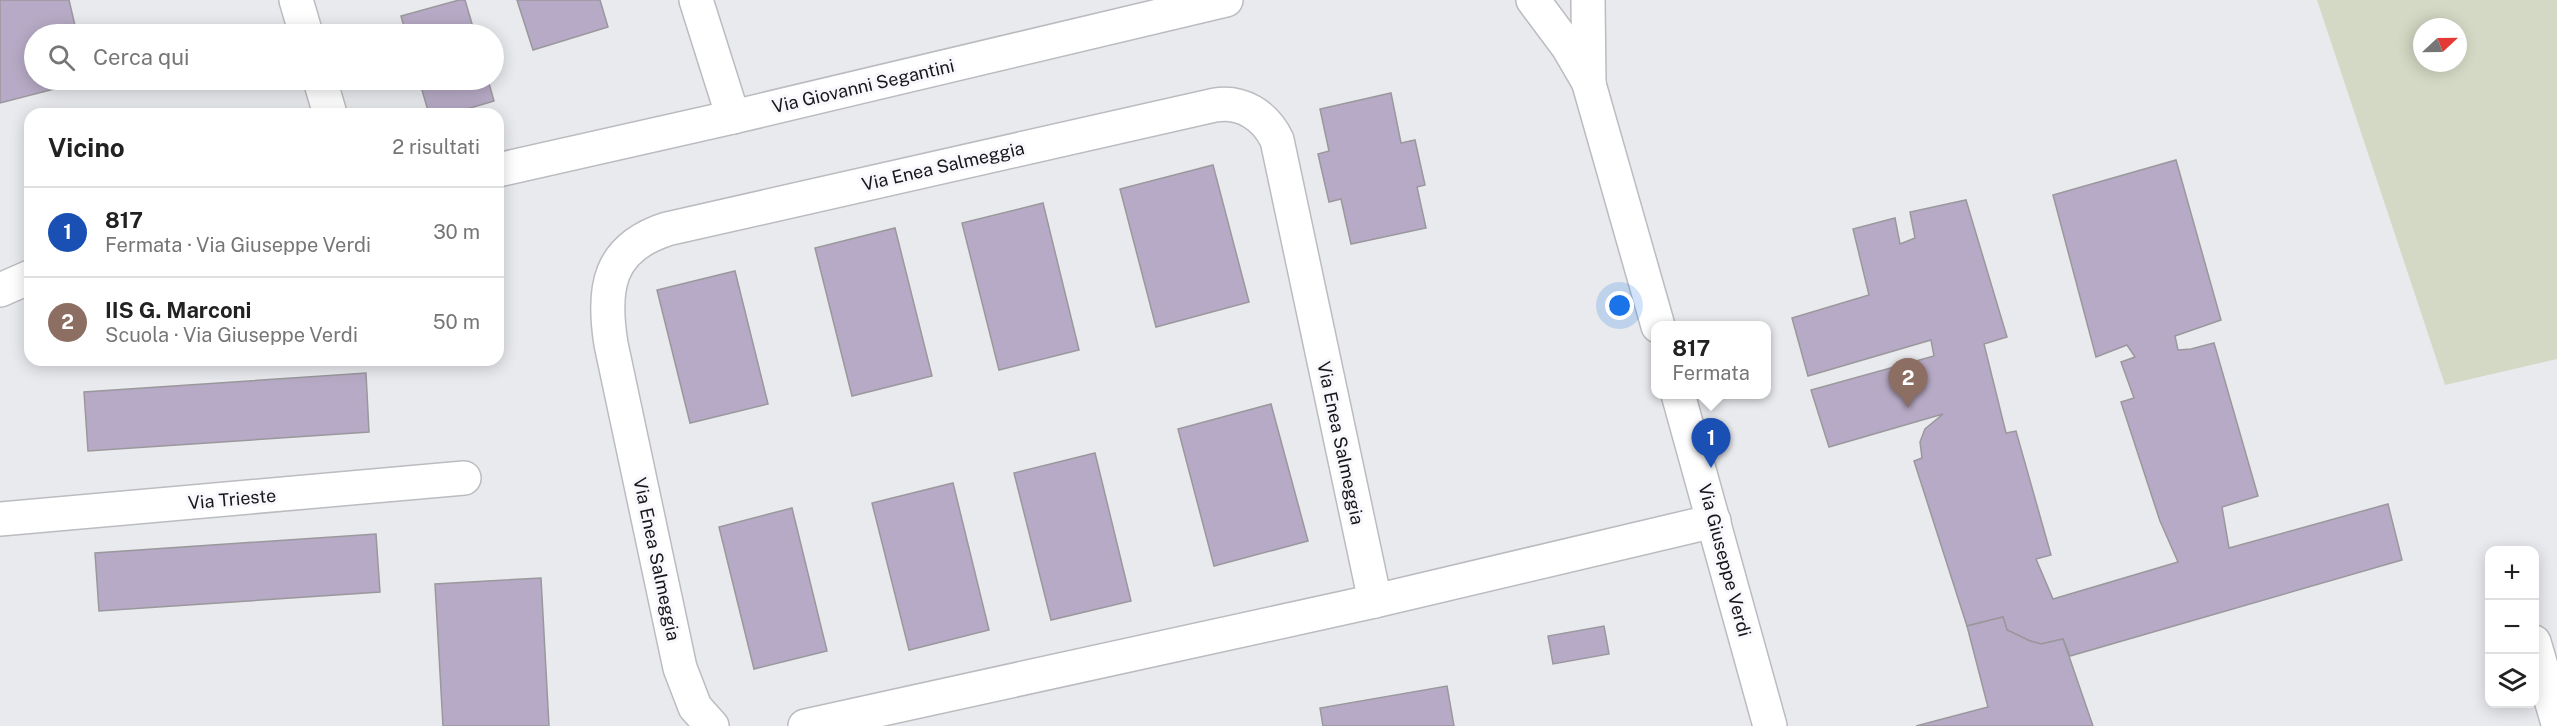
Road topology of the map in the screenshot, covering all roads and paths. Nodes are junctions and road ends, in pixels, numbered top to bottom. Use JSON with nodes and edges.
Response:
{"nodes":[{"id":1,"x":296,"y":0,"type":"edge"},
{"id":2,"x":696,"y":0,"type":"edge"},
{"id":3,"x":1226,"y":0,"type":"edge"},
{"id":4,"x":1533,"y":0,"type":"edge"},
{"id":5,"x":1588,"y":0,"type":"edge"},
{"id":6,"x":303,"y":24,"type":"edge"},
{"id":7,"x":1589,"y":84,"type":"junction"},
{"id":8,"x":323,"y":90,"type":"edge"},
{"id":9,"x":328,"y":108,"type":"edge"},
{"id":10,"x":733,"y":117,"type":"junction"},
{"id":11,"x":504,"y":169,"type":"edge"},
{"id":12,"x":1657,"y":321,"type":"edge"},
{"id":13,"x":1679,"y":399,"type":"edge"},
{"id":14,"x":464,"y":478,"type":"dead end"},
{"id":15,"x":0,"y":519,"type":"edge"},
{"id":16,"x":1714,"y":521,"type":"junction"},
{"id":17,"x":1375,"y":601,"type":"junction"},
{"id":18,"x":2538,"y":654,"type":"edge"},
{"id":19,"x":2557,"y":720,"type":"edge"},
{"id":20,"x":712,"y":726,"type":"edge"},
{"id":21,"x":805,"y":726,"type":"edge"},
{"id":22,"x":1770,"y":726,"type":"edge"}],
"edges":[{"from":1,"to":6,"type":"street"},
{"from":2,"to":10,"type":"street"},
{"from":3,"to":10,"type":"street","name":"Via Giovanni Segantini"},
{"from":4,"to":7,"type":"street"},
{"from":5,"to":7,"type":"street"},
{"from":7,"to":12,"type":"street"},
{"from":8,"to":9,"type":"street"},
{"from":10,"to":11,"type":"street","name":"Via Giovanni Segantini"},
{"from":13,"to":16,"type":"street","name":"Via Giuseppe Verdi"},
{"from":14,"to":15,"type":"street","name":"Via Trieste"},
{"from":16,"to":17,"type":"street"},
{"from":16,"to":22,"type":"street","name":"Via Giuseppe Verdi"},
{"from":17,"to":20,"type":"street","name":"Via Enea Salmeggia"},
{"from":17,"to":21,"type":"street"},
{"from":18,"to":19,"type":"street"}]}
